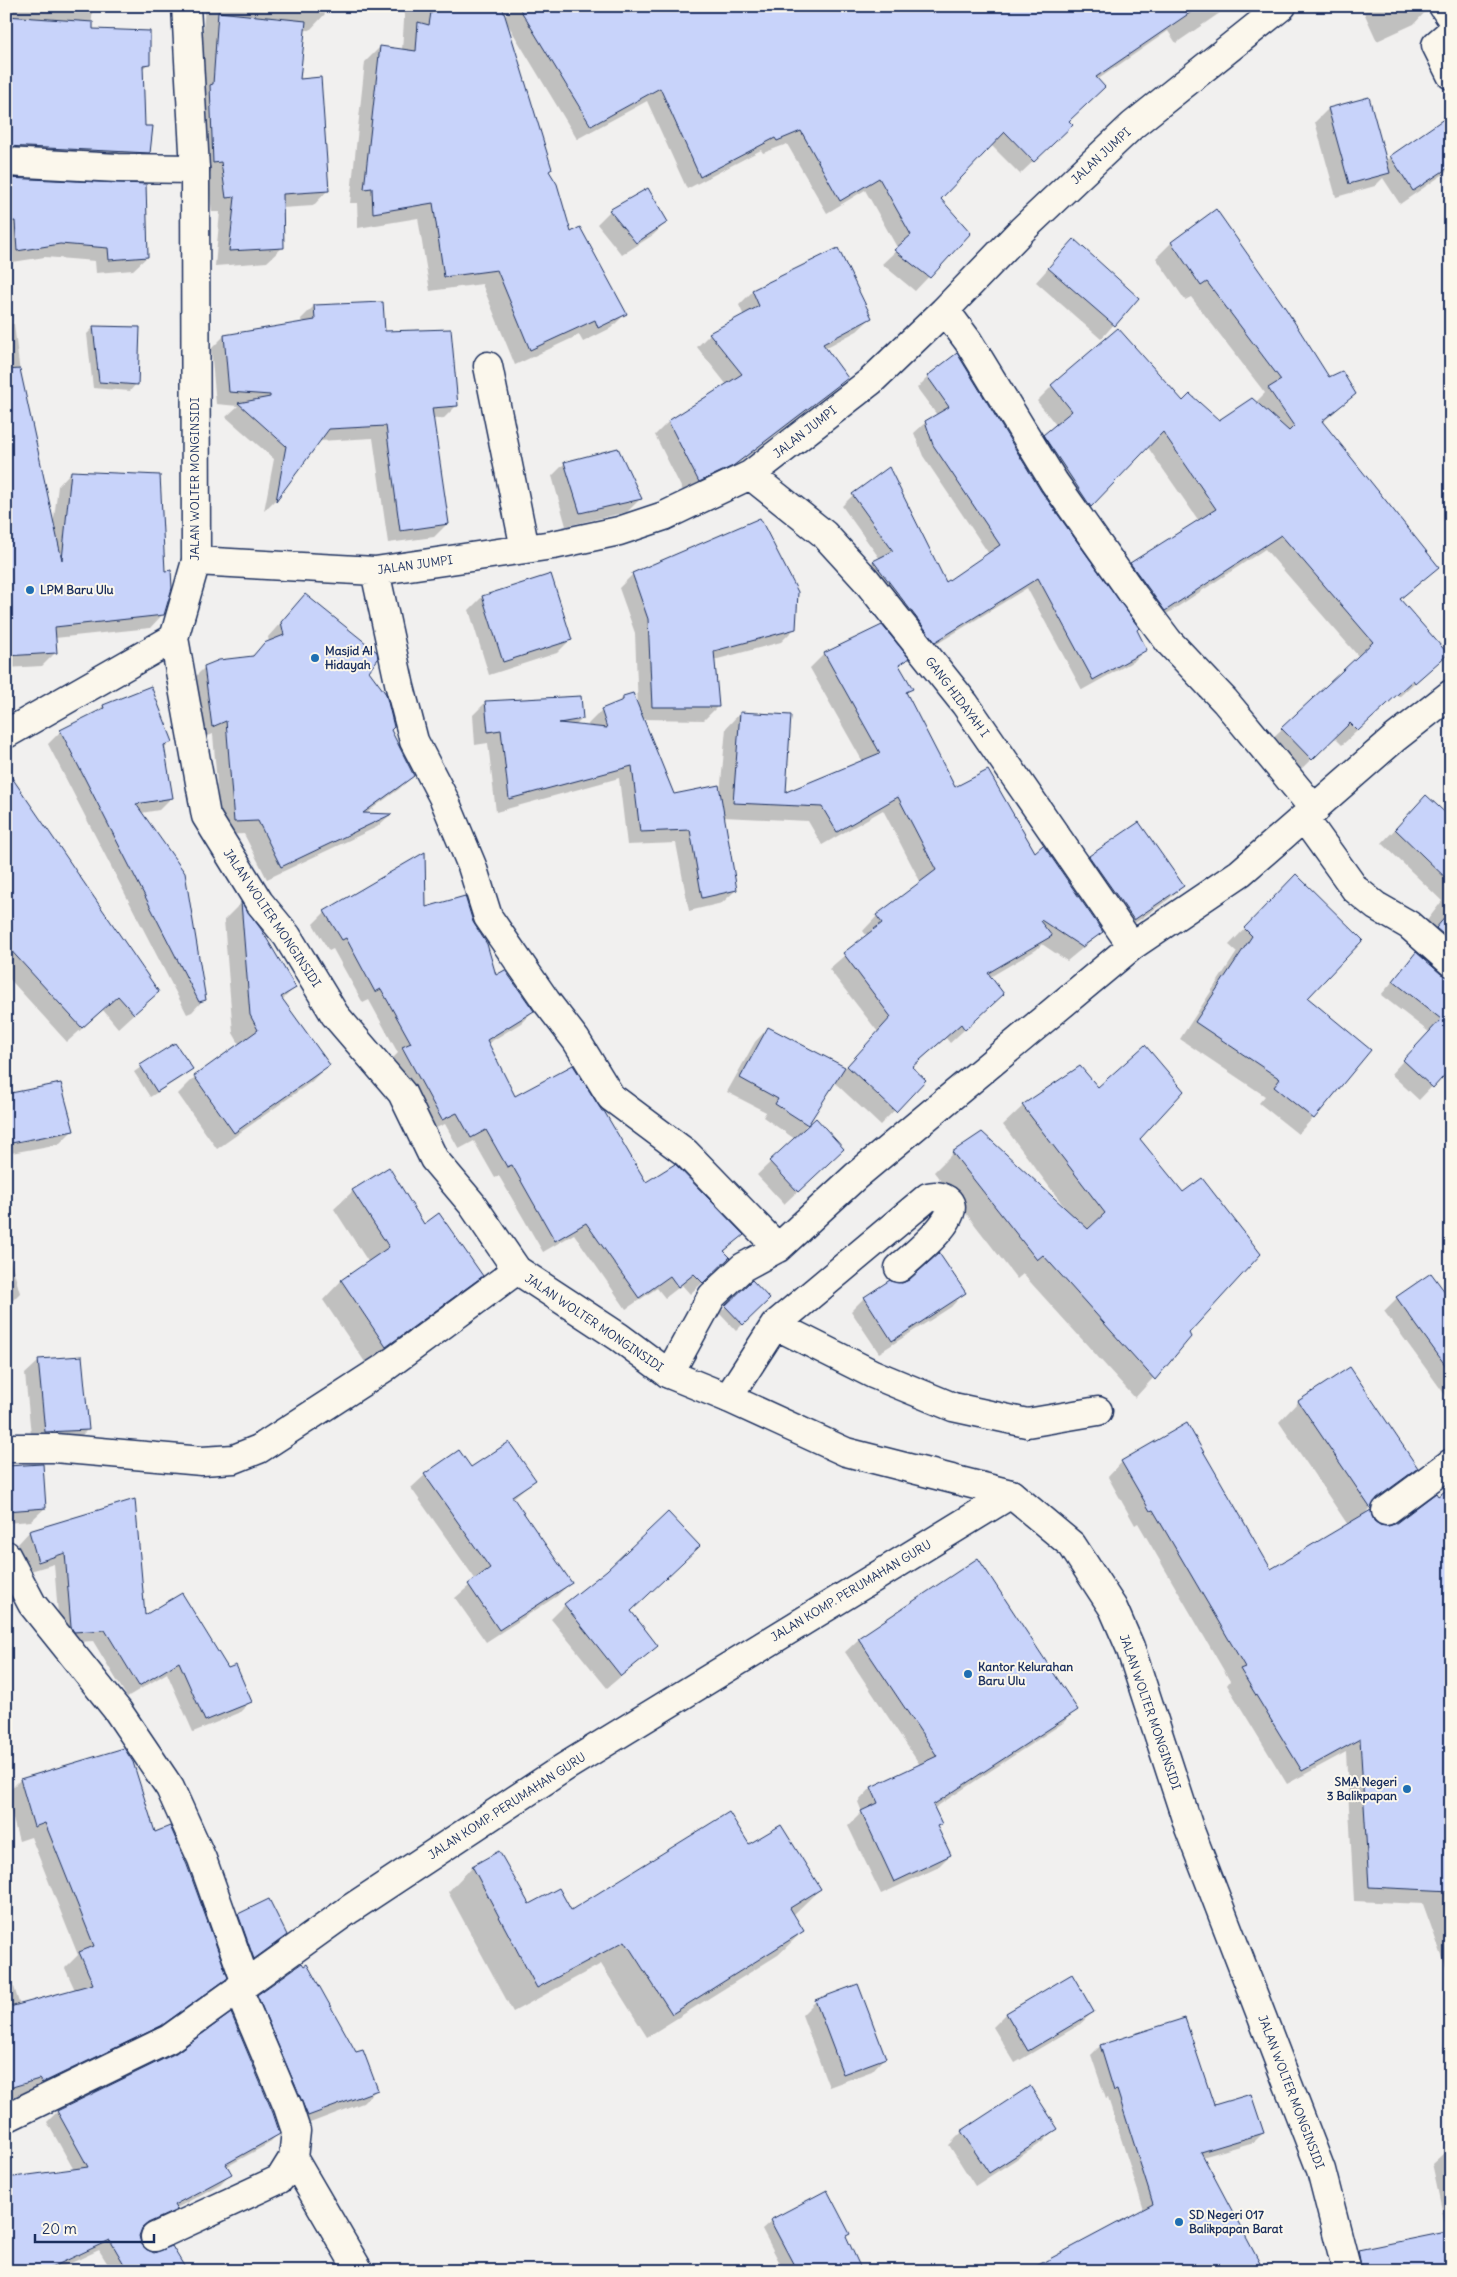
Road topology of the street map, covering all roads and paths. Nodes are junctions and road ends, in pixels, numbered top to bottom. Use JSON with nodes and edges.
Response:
{"nodes":[{"id":1,"x":186,"y":6,"type":"edge"},
{"id":2,"x":1282,"y":6,"type":"edge"},
{"id":3,"x":1443,"y":6,"type":"edge"},
{"id":4,"x":1451,"y":18,"type":"edge"},
{"id":5,"x":1451,"y":32,"type":"edge"},
{"id":6,"x":1451,"y":75,"type":"edge"},
{"id":7,"x":194,"y":161,"type":"junction"},
{"id":8,"x":6,"y":162,"type":"edge"},
{"id":9,"x":945,"y":310,"type":"junction"},
{"id":10,"x":488,"y":366,"type":"dead end"},
{"id":11,"x":750,"y":475,"type":"junction"},
{"id":12,"x":525,"y":550,"type":"junction"},
{"id":13,"x":196,"y":561,"type":"junction"},
{"id":14,"x":375,"y":571,"type":"junction"},
{"id":15,"x":174,"y":638,"type":"junction"},
{"id":16,"x":1451,"y":694,"type":"edge"},
{"id":17,"x":6,"y":734,"type":"edge"},
{"id":18,"x":1309,"y":814,"type":"junction"},
{"id":19,"x":1132,"y":946,"type":"junction"},
{"id":20,"x":1451,"y":962,"type":"edge"},
{"id":21,"x":778,"y":1248,"type":"junction"},
{"id":22,"x":899,"y":1268,"type":"dead end"},
{"id":23,"x":516,"y":1270,"type":"junction"},
{"id":24,"x":775,"y":1325,"type":"junction"},
{"id":25,"x":669,"y":1374,"type":"junction"},
{"id":26,"x":728,"y":1398,"type":"junction"},
{"id":27,"x":1098,"y":1411,"type":"dead end"},
{"id":28,"x":6,"y":1448,"type":"edge"},
{"id":29,"x":1451,"y":1463,"type":"edge"},
{"id":30,"x":1011,"y":1494,"type":"junction"},
{"id":31,"x":1386,"y":1511,"type":"dead end"},
{"id":32,"x":6,"y":1555,"type":"edge"},
{"id":33,"x":242,"y":1986,"type":"junction"},
{"id":34,"x":6,"y":2118,"type":"edge"},
{"id":35,"x":294,"y":2158,"type":"junction"},
{"id":36,"x":154,"y":2237,"type":"dead end"},
{"id":37,"x":359,"y":2271,"type":"edge"},
{"id":38,"x":1347,"y":2271,"type":"edge"}],
"edges":[{"from":1,"to":7,"type":"street","name":"JALAN WOLTER MONGINSIDI"},
{"from":2,"to":9,"type":"street","name":"JALAN JUMPI"},
{"from":3,"to":4,"type":"street"},
{"from":5,"to":6,"type":"street"},
{"from":7,"to":8,"type":"street"},
{"from":7,"to":13,"type":"street","name":"JALAN WOLTER MONGINSIDI"},
{"from":9,"to":11,"type":"street","name":"JALAN JUMPI"},
{"from":9,"to":18,"type":"street"},
{"from":10,"to":12,"type":"street"},
{"from":11,"to":12,"type":"street","name":"JALAN JUMPI"},
{"from":11,"to":19,"type":"street","name":"GANG HIDAYAH I"},
{"from":12,"to":14,"type":"street","name":"JALAN JUMPI"},
{"from":13,"to":14,"type":"street","name":"JALAN JUMPI"},
{"from":13,"to":15,"type":"street","name":"JALAN WOLTER MONGINSIDI"},
{"from":14,"to":21,"type":"street"},
{"from":15,"to":17,"type":"street"},
{"from":15,"to":23,"type":"street","name":"JALAN WOLTER MONGINSIDI"},
{"from":16,"to":18,"type":"street"},
{"from":18,"to":19,"type":"street"},
{"from":18,"to":20,"type":"street"},
{"from":19,"to":21,"type":"street"},
{"from":21,"to":25,"type":"street"},
{"from":22,"to":24,"type":"street"},
{"from":23,"to":25,"type":"street","name":"JALAN WOLTER MONGINSIDI"},
{"from":23,"to":28,"type":"street"},
{"from":24,"to":26,"type":"street"},
{"from":24,"to":27,"type":"street"},
{"from":25,"to":26,"type":"street","name":"JALAN WOLTER MONGINSIDI"},
{"from":26,"to":30,"type":"street","name":"JALAN WOLTER MONGINSIDI"},
{"from":29,"to":31,"type":"street"},
{"from":30,"to":33,"type":"street","name":"JALAN KOMP. PERUMAHAN GURU"},
{"from":30,"to":38,"type":"street","name":"JALAN WOLTER MONGINSIDI"},
{"from":32,"to":33,"type":"street"},
{"from":33,"to":34,"type":"street","name":"JALAN KOMP. PERUMAHAN GURU"},
{"from":33,"to":35,"type":"street"},
{"from":35,"to":36,"type":"street"},
{"from":35,"to":37,"type":"street"}]}
